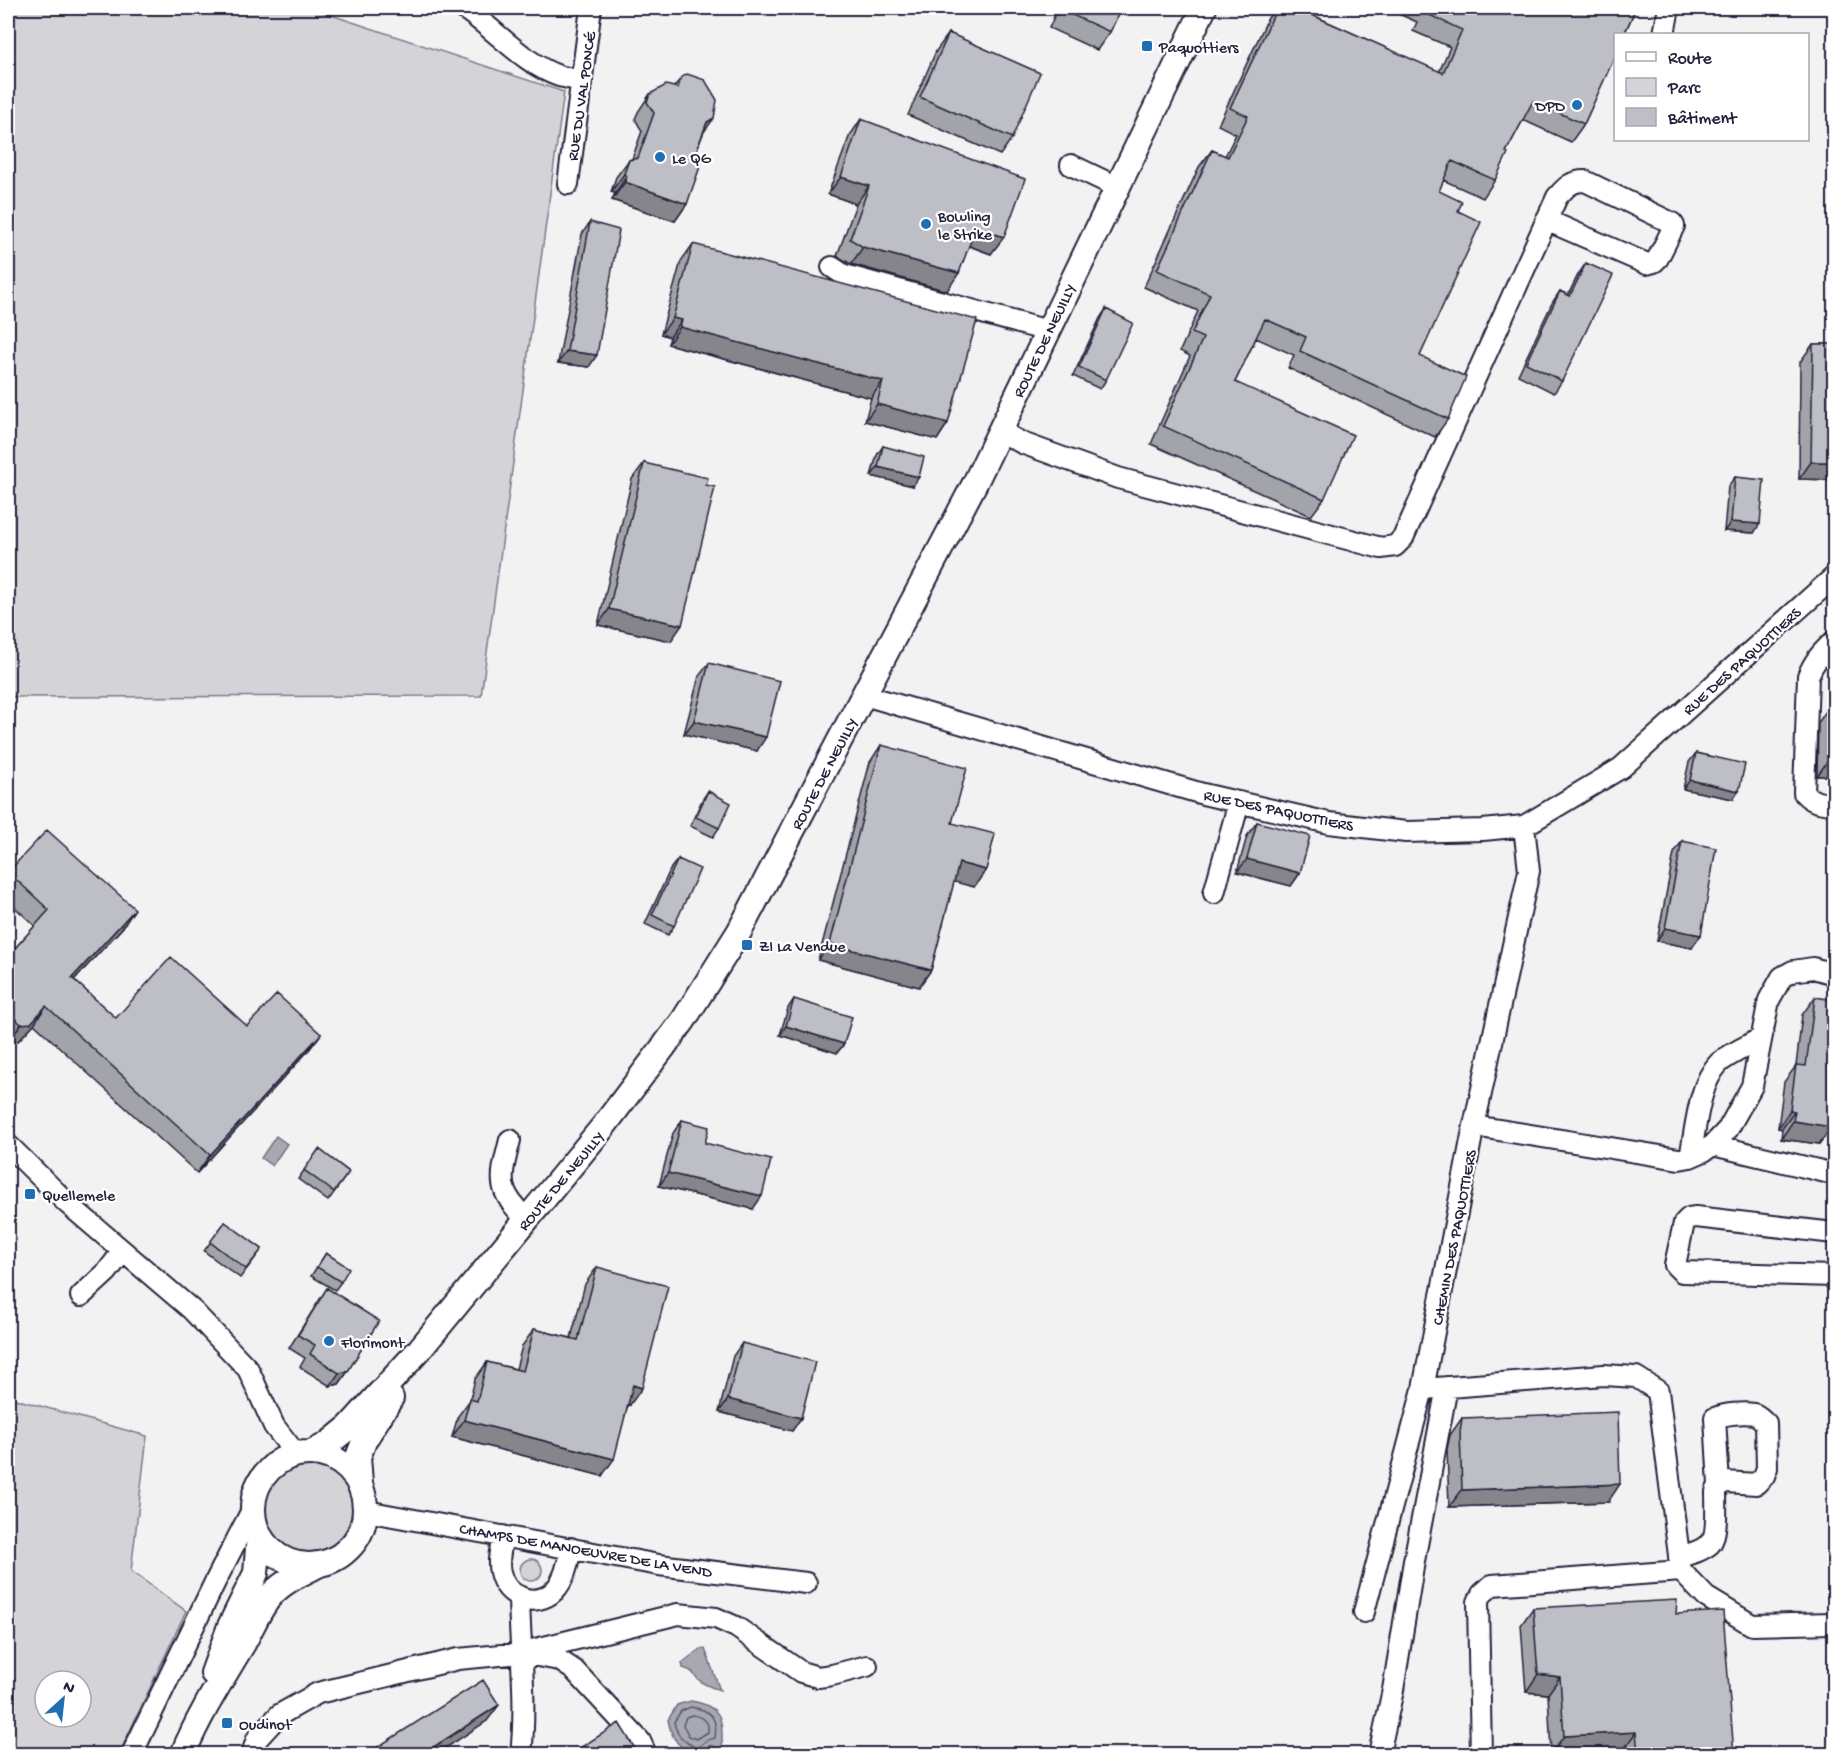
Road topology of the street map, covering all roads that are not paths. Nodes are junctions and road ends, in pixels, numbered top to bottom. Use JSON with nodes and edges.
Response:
{"nodes":[{"id":1,"x":463,"y":8,"type":"edge"},
{"id":2,"x":591,"y":8,"type":"edge"},
{"id":3,"x":1204,"y":8,"type":"edge"},
{"id":4,"x":1669,"y":8,"type":"edge"},
{"id":5,"x":1664,"y":33,"type":"edge"},
{"id":6,"x":582,"y":81,"type":"junction"},
{"id":7,"x":1071,"y":165,"type":"dead end"},
{"id":8,"x":568,"y":184,"type":"dead end"},
{"id":9,"x":1117,"y":187,"type":"junction"},
{"id":10,"x":1546,"y":220,"type":"junction"},
{"id":11,"x":832,"y":267,"type":"dead end"},
{"id":12,"x":1048,"y":331,"type":"junction"},
{"id":13,"x":1000,"y":431,"type":"junction"},
{"id":14,"x":1834,"y":577,"type":"edge"},
{"id":15,"x":1834,"y":641,"type":"edge"},
{"id":16,"x":864,"y":695,"type":"junction"},
{"id":17,"x":1239,"y":802,"type":"junction"},
{"id":18,"x":1834,"y":804,"type":"edge"},
{"id":19,"x":1524,"y":826,"type":"junction"},
{"id":20,"x":1214,"y":893,"type":"dead end"},
{"id":21,"x":1834,"y":974,"type":"edge"},
{"id":22,"x":1761,"y":1038,"type":"junction"},
{"id":23,"x":1474,"y":1126,"type":"junction"},
{"id":24,"x":510,"y":1140,"type":"dead end"},
{"id":25,"x":8,"y":1145,"type":"edge"},
{"id":26,"x":1713,"y":1145,"type":"junction"},
{"id":27,"x":1690,"y":1157,"type":"junction"},
{"id":28,"x":1834,"y":1174,"type":"edge"},
{"id":29,"x":526,"y":1219,"type":"junction"},
{"id":30,"x":1834,"y":1233,"type":"edge"},
{"id":31,"x":123,"y":1251,"type":"junction"},
{"id":32,"x":1834,"y":1276,"type":"edge"},
{"id":33,"x":81,"y":1296,"type":"dead end"},
{"id":34,"x":420,"y":1349,"type":"junction"},
{"id":35,"x":1447,"y":1387,"type":"junction"},
{"id":36,"x":1423,"y":1389,"type":"junction"},
{"id":37,"x":304,"y":1453,"type":"junction"},
{"id":38,"x":360,"y":1483,"type":"junction"},
{"id":39,"x":1719,"y":1485,"type":"dead end"},
{"id":40,"x":252,"y":1510,"type":"junction"},
{"id":41,"x":366,"y":1510,"type":"junction"},
{"id":42,"x":259,"y":1534,"type":"junction"},
{"id":43,"x":503,"y":1536,"type":"junction"},
{"id":44,"x":571,"y":1548,"type":"junction"},
{"id":45,"x":1680,"y":1564,"type":"junction"},
{"id":46,"x":318,"y":1565,"type":"junction"},
{"id":47,"x":806,"y":1583,"type":"dead end"},
{"id":48,"x":519,"y":1597,"type":"junction"},
{"id":49,"x":1364,"y":1612,"type":"dead end"},
{"id":50,"x":1834,"y":1623,"type":"edge"},
{"id":51,"x":522,"y":1653,"type":"junction"},
{"id":52,"x":867,"y":1666,"type":"dead end"},
{"id":53,"x":194,"y":1728,"type":"junction"},
{"id":54,"x":132,"y":1755,"type":"edge"},
{"id":55,"x":183,"y":1755,"type":"edge"},
{"id":56,"x":252,"y":1755,"type":"edge"},
{"id":57,"x":520,"y":1755,"type":"edge"},
{"id":58,"x":646,"y":1755,"type":"edge"},
{"id":59,"x":1379,"y":1755,"type":"edge"},
{"id":60,"x":1481,"y":1755,"type":"edge"}],
"edges":[{"from":1,"to":6,"type":"street"},
{"from":2,"to":6,"type":"street","name":"RUE DU VAL PONCÉ"},
{"from":3,"to":9,"type":"main road","name":"ROUTE DE NEUILLY"},
{"from":4,"to":5,"type":"street"},
{"from":6,"to":8,"type":"street","name":"RUE DU VAL PONCÉ"},
{"from":7,"to":9,"type":"street"},
{"from":9,"to":12,"type":"main road","name":"ROUTE DE NEUILLY"},
{"from":10,"to":10,"type":"street"},
{"from":10,"to":13,"type":"street"},
{"from":11,"to":12,"type":"street"},
{"from":12,"to":13,"type":"main road","name":"ROUTE DE NEUILLY"},
{"from":13,"to":16,"type":"main road","name":"ROUTE DE NEUILLY"},
{"from":14,"to":19,"type":"street","name":"RUE DES PAQUOTTIERS"},
{"from":15,"to":18,"type":"street"},
{"from":16,"to":17,"type":"street","name":"RUE DES PAQUOTTIERS"},
{"from":16,"to":29,"type":"main road","name":"ROUTE DE NEUILLY"},
{"from":17,"to":19,"type":"street","name":"RUE DES PAQUOTTIERS"},
{"from":17,"to":20,"type":"street"},
{"from":19,"to":23,"type":"street","name":"CHEMIN DES PAQUOTTIERS"},
{"from":21,"to":22,"type":"street"},
{"from":22,"to":26,"type":"street"},
{"from":22,"to":27,"type":"street"},
{"from":23,"to":27,"type":"street"},
{"from":23,"to":36,"type":"street","name":"CHEMIN DES PAQUOTTIERS"},
{"from":24,"to":29,"type":"street"},
{"from":25,"to":31,"type":"street"},
{"from":26,"to":27,"type":"street"},
{"from":26,"to":28,"type":"street"},
{"from":29,"to":34,"type":"main road","name":"ROUTE DE NEUILLY"},
{"from":30,"to":32,"type":"street"},
{"from":31,"to":33,"type":"street"},
{"from":31,"to":37,"type":"street"},
{"from":34,"to":37,"type":"main road","name":"ROUTE DE NEUILLY"},
{"from":34,"to":38,"type":"main road"},
{"from":35,"to":36,"type":"street"},
{"from":35,"to":45,"type":"street"},
{"from":35,"to":59,"type":"street"},
{"from":36,"to":49,"type":"street","name":"CHEMIN DES PAQUOTTIERS"},
{"from":37,"to":38,"type":"main road"},
{"from":37,"to":40,"type":"main road"},
{"from":38,"to":41,"type":"main road"},
{"from":39,"to":45,"type":"street"},
{"from":40,"to":42,"type":"main road"},
{"from":40,"to":54,"type":"street"},
{"from":41,"to":43,"type":"street","name":"CHAMPS DE MANOEUVRE DE LA VEND"},
{"from":41,"to":46,"type":"main road"},
{"from":42,"to":46,"type":"main road"},
{"from":42,"to":53,"type":"main road"},
{"from":43,"to":44,"type":"street","name":"CHAMPS DE MANOEUVRE DE LA VEND"},
{"from":43,"to":48,"type":"street"},
{"from":44,"to":47,"type":"street","name":"CHAMPS DE MANOEUVRE DE LA VEND"},
{"from":44,"to":48,"type":"street"},
{"from":45,"to":50,"type":"street"},
{"from":45,"to":60,"type":"street"},
{"from":46,"to":53,"type":"main road"},
{"from":48,"to":51,"type":"street"},
{"from":51,"to":52,"type":"street"},
{"from":51,"to":56,"type":"street"},
{"from":51,"to":57,"type":"street"},
{"from":51,"to":58,"type":"street"},
{"from":53,"to":55,"type":"main road"}]}
